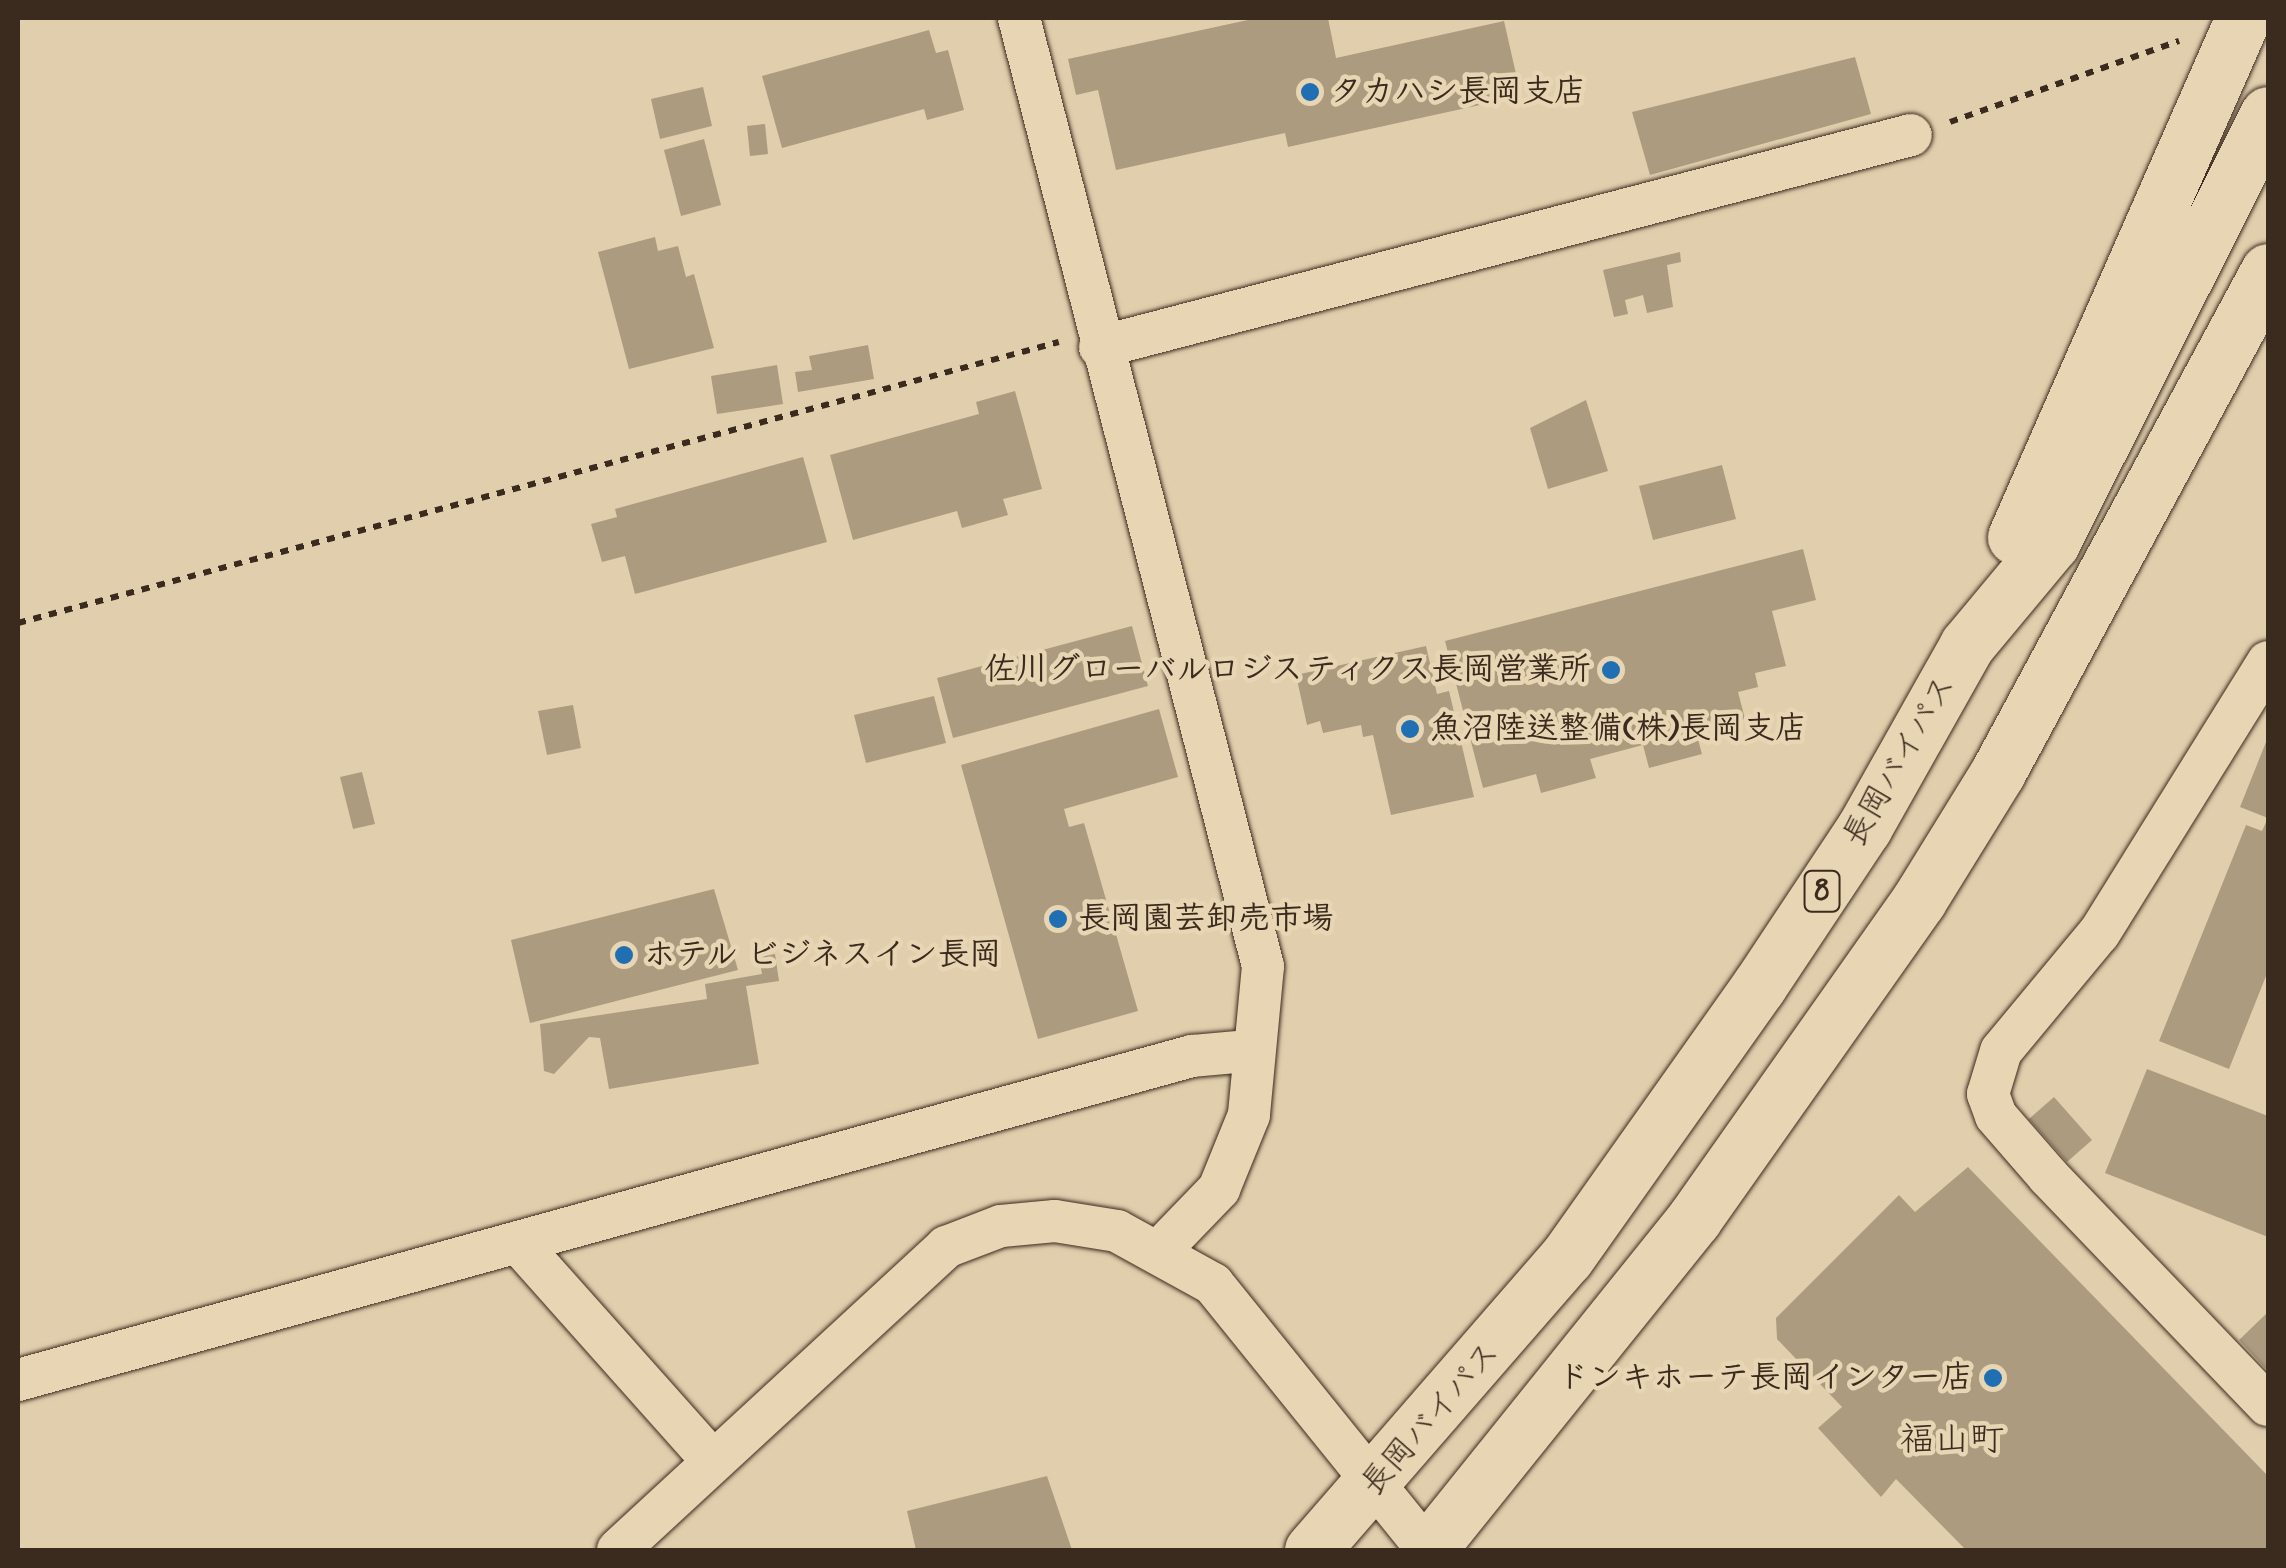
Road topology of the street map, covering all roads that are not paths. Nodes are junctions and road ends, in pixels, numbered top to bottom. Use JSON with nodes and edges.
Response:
{"nodes":[{"id":1,"x":1019,"y":18,"type":"edge"},
{"id":2,"x":2243,"y":18,"type":"edge"},
{"id":3,"x":2257,"y":18,"type":"edge"},
{"id":4,"x":2268,"y":23,"type":"edge"},
{"id":5,"x":2268,"y":114,"type":"edge"},
{"id":6,"x":1911,"y":136,"type":"road end"},
{"id":7,"x":2268,"y":271,"type":"edge"},
{"id":8,"x":1100,"y":348,"type":"junction"},
{"id":9,"x":2268,"y":348,"type":"edge"},
{"id":10,"x":1966,"y":644,"type":"junction"},
{"id":11,"x":2268,"y":662,"type":"edge"},
{"id":12,"x":1998,"y":772,"type":"junction"},
{"id":13,"x":1248,"y":1051,"type":"junction"},
{"id":14,"x":522,"y":1247,"type":"junction"},
{"id":15,"x":1161,"y":1249,"type":"junction"},
{"id":16,"x":18,"y":1380,"type":"edge"},
{"id":17,"x":2268,"y":1405,"type":"edge"},
{"id":18,"x":712,"y":1460,"type":"junction"},
{"id":19,"x":1380,"y":1481,"type":"junction"},
{"id":20,"x":618,"y":1550,"type":"edge"},
{"id":21,"x":1312,"y":1550,"type":"edge"},
{"id":22,"x":1428,"y":1550,"type":"edge"}],
"edges":[{"from":1,"to":8,"type":"street"},
{"from":2,"to":10,"type":"highway"},
{"from":3,"to":4,"type":"street"},
{"from":5,"to":10,"type":"highway","name":"長岡バイパス","number":"8"},
{"from":6,"to":8,"type":"street"},
{"from":7,"to":12,"type":"highway"},
{"from":8,"to":13,"type":"street"},
{"from":9,"to":12,"type":"highway"},
{"from":10,"to":19,"type":"highway","name":"長岡バイパス","number":"8"},
{"from":11,"to":17,"type":"street"},
{"from":12,"to":22,"type":"highway"},
{"from":13,"to":14,"type":"street"},
{"from":13,"to":15,"type":"street"},
{"from":14,"to":16,"type":"street"},
{"from":14,"to":18,"type":"street"},
{"from":15,"to":18,"type":"street"},
{"from":15,"to":19,"type":"street"},
{"from":18,"to":20,"type":"street"},
{"from":19,"to":21,"type":"highway","name":"長岡バイパス","number":"8"},
{"from":19,"to":22,"type":"street"}]}
